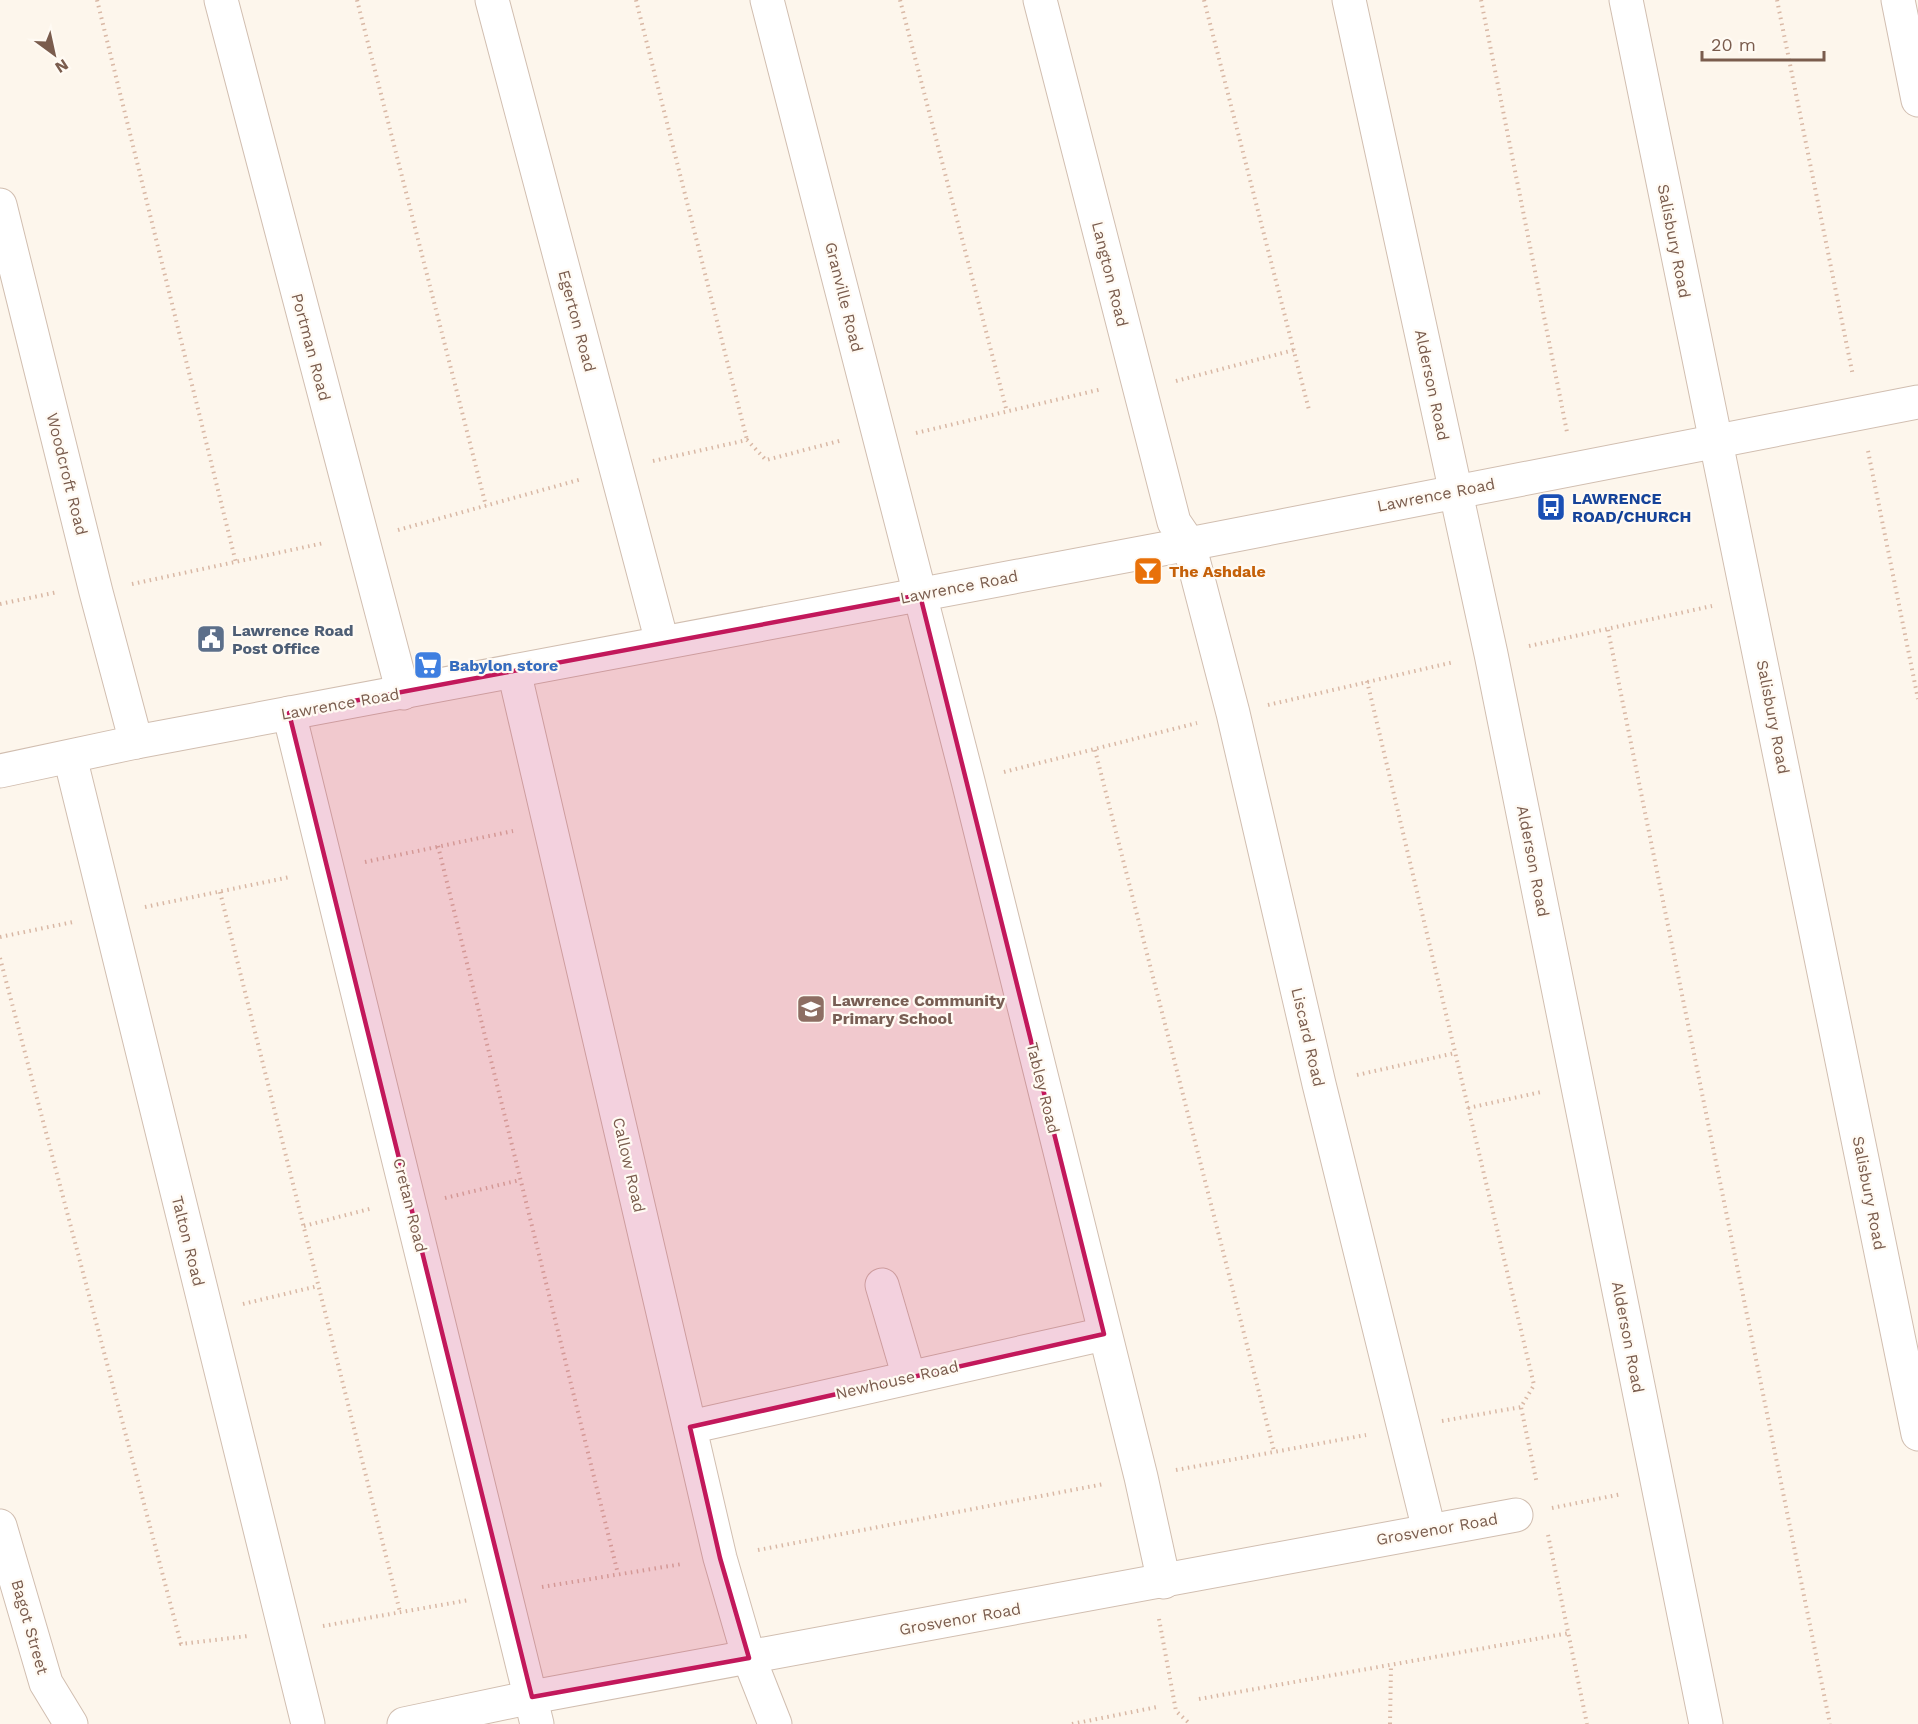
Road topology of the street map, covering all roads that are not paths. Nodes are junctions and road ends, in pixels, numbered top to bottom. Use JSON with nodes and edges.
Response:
{"nodes":[{"id":1,"x":221,"y":0,"type":"edge"},
{"id":2,"x":492,"y":0,"type":"edge"},
{"id":3,"x":767,"y":0,"type":"edge"},
{"id":4,"x":1040,"y":0,"type":"edge"},
{"id":5,"x":1349,"y":0,"type":"edge"},
{"id":6,"x":1626,"y":0,"type":"edge"},
{"id":7,"x":1898,"y":0,"type":"edge"},
{"id":8,"x":1918,"y":100,"type":"edge"},
{"id":9,"x":0,"y":205,"type":"edge"},
{"id":10,"x":1918,"y":402,"type":"edge"},
{"id":11,"x":1715,"y":440,"type":"junction"},
{"id":12,"x":1455,"y":491,"type":"junction"},
{"id":13,"x":1189,"y":544,"type":"junction"},
{"id":14,"x":920,"y":595,"type":"junction"},
{"id":15,"x":662,"y":642,"type":"junction"},
{"id":16,"x":514,"y":670,"type":"junction"},
{"id":17,"x":404,"y":693,"type":"junction"},
{"id":18,"x":289,"y":713,"type":"junction"},
{"id":19,"x":136,"y":742,"type":"junction"},
{"id":20,"x":70,"y":757,"type":"junction"},
{"id":21,"x":0,"y":771,"type":"edge"},
{"id":22,"x":882,"y":1285,"type":"dead end"},
{"id":23,"x":1104,"y":1334,"type":"junction"},
{"id":24,"x":909,"y":1377,"type":"junction"},
{"id":25,"x":690,"y":1427,"type":"junction"},
{"id":26,"x":1918,"y":1434,"type":"edge"},
{"id":27,"x":1529,"y":1513,"type":"road end"},
{"id":28,"x":0,"y":1526,"type":"edge"},
{"id":29,"x":1429,"y":1530,"type":"junction"},
{"id":30,"x":8,"y":1579,"type":"edge"},
{"id":31,"x":1159,"y":1583,"type":"junction"},
{"id":32,"x":749,"y":1658,"type":"junction"},
{"id":33,"x":535,"y":1711,"type":"edge"},
{"id":34,"x":71,"y":1724,"type":"edge"},
{"id":35,"x":308,"y":1724,"type":"edge"},
{"id":36,"x":404,"y":1724,"type":"edge"},
{"id":37,"x":775,"y":1724,"type":"edge"},
{"id":38,"x":1706,"y":1724,"type":"edge"}],
"edges":[{"from":1,"to":17,"type":"street","name":"Portman Road"},
{"from":2,"to":15,"type":"street","name":"Egerton Road"},
{"from":3,"to":14,"type":"street","name":"Granville Road"},
{"from":4,"to":13,"type":"street","name":"Langton Road"},
{"from":5,"to":12,"type":"street","name":"Alderson Road"},
{"from":6,"to":11,"type":"street","name":"Salisbury Road"},
{"from":7,"to":8,"type":"street"},
{"from":9,"to":19,"type":"street","name":"Woodcroft Road"},
{"from":10,"to":11,"type":"street","name":"Lawrence Road"},
{"from":11,"to":12,"type":"street","name":"Lawrence Road"},
{"from":11,"to":26,"type":"street","name":"Salisbury Road"},
{"from":12,"to":13,"type":"street","name":"Lawrence Road"},
{"from":12,"to":38,"type":"street","name":"Alderson Road"},
{"from":13,"to":14,"type":"street","name":"Lawrence Road"},
{"from":13,"to":29,"type":"street","name":"Liscard Road"},
{"from":14,"to":15,"type":"street","name":"Lawrence Road"},
{"from":14,"to":23,"type":"street","name":"Tabley Road"},
{"from":15,"to":16,"type":"street","name":"Lawrence Road"},
{"from":16,"to":17,"type":"street","name":"Lawrence Road"},
{"from":16,"to":25,"type":"street","name":"Callow Road"},
{"from":17,"to":18,"type":"street","name":"Lawrence Road"},
{"from":18,"to":19,"type":"street","name":"Lawrence Road"},
{"from":18,"to":33,"type":"street","name":"Cretan Road"},
{"from":19,"to":20,"type":"street","name":"Lawrence Road"},
{"from":20,"to":21,"type":"street","name":"Lawrence Road"},
{"from":20,"to":35,"type":"street","name":"Talton Road"},
{"from":22,"to":24,"type":"street"},
{"from":23,"to":24,"type":"street","name":"Newhouse Road"},
{"from":23,"to":31,"type":"street","name":"Tabley Road"},
{"from":24,"to":25,"type":"street","name":"Newhouse Road"},
{"from":25,"to":32,"type":"street","name":"Callow Road"},
{"from":27,"to":29,"type":"street","name":"Grosvenor Road"},
{"from":28,"to":30,"type":"street","name":"Bagot Street"},
{"from":29,"to":31,"type":"street","name":"Grosvenor Road"},
{"from":30,"to":34,"type":"street","name":"Bagot Street"},
{"from":31,"to":32,"type":"street","name":"Grosvenor Road"},
{"from":32,"to":33,"type":"street","name":"Grosvenor Road"},
{"from":32,"to":37,"type":"street","name":"Callow Road"},
{"from":33,"to":36,"type":"street","name":"Grosvenor Road"}]}
